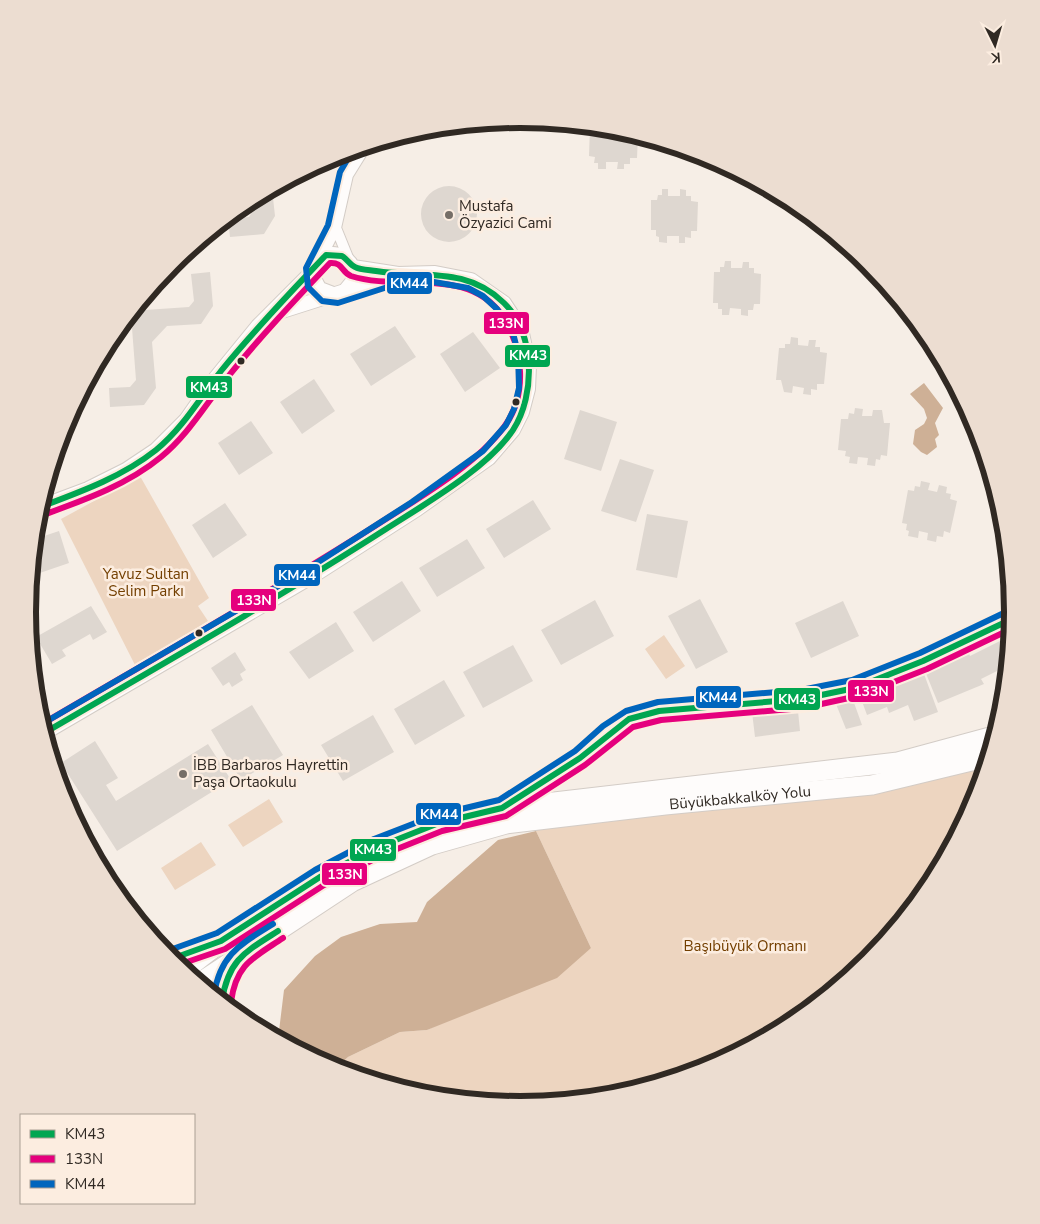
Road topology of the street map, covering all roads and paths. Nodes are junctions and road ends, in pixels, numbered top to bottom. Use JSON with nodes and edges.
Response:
{"nodes":[{"id":1,"x":360,"y":156,"type":"edge"},
{"id":2,"x":336,"y":228,"type":"junction"},
{"id":3,"x":351,"y":263,"type":"junction"},
{"id":4,"x":317,"y":264,"type":"junction"},
{"id":5,"x":398,"y":274,"type":"junction"},
{"id":6,"x":338,"y":293,"type":"junction"},
{"id":7,"x":258,"y":326,"type":"junction"},
{"id":8,"x":49,"y":504,"type":"edge"},
{"id":9,"x":1004,"y":623,"type":"edge"},
{"id":10,"x":51,"y":729,"type":"edge"},
{"id":11,"x":987,"y":738,"type":"edge"},
{"id":12,"x":981,"y":758,"type":"edge"},
{"id":13,"x":502,"y":808,"type":"junction"},
{"id":14,"x":490,"y":829,"type":"junction"},
{"id":15,"x":220,"y":942,"type":"junction"},
{"id":16,"x":180,"y":956,"type":"edge"},
{"id":17,"x":233,"y":961,"type":"junction"},
{"id":18,"x":190,"y":965,"type":"edge"},
{"id":19,"x":205,"y":979,"type":"edge"},
{"id":20,"x":223,"y":993,"type":"edge"}],
"edges":[{"from":1,"to":2,"type":"street"},
{"from":2,"to":3,"type":"street"},
{"from":2,"to":4,"type":"street"},
{"from":3,"to":4,"type":"street"},
{"from":3,"to":5,"type":"street"},
{"from":3,"to":6,"type":"street"},
{"from":4,"to":6,"type":"street"},
{"from":4,"to":7,"type":"street"},
{"from":5,"to":6,"type":"street"},
{"from":5,"to":10,"type":"street"},
{"from":6,"to":7,"type":"street"},
{"from":7,"to":8,"type":"street"},
{"from":9,"to":13,"type":"street"},
{"from":11,"to":13,"type":"highway","name":"Büyükbakkalköy Yolu"},
{"from":12,"to":14,"type":"highway","name":"Büyükbakkalköy Yolu"},
{"from":13,"to":14,"type":"highway"},
{"from":13,"to":15,"type":"highway","name":"Büyükbakkalköy Yolu"},
{"from":14,"to":17,"type":"highway","name":"Büyükbakkalköy Yolu"},
{"from":15,"to":16,"type":"highway"},
{"from":15,"to":18,"type":"highway"},
{"from":17,"to":19,"type":"highway","name":"Büyükbakkalköy Yolu"},
{"from":17,"to":20,"type":"highway"}]}
